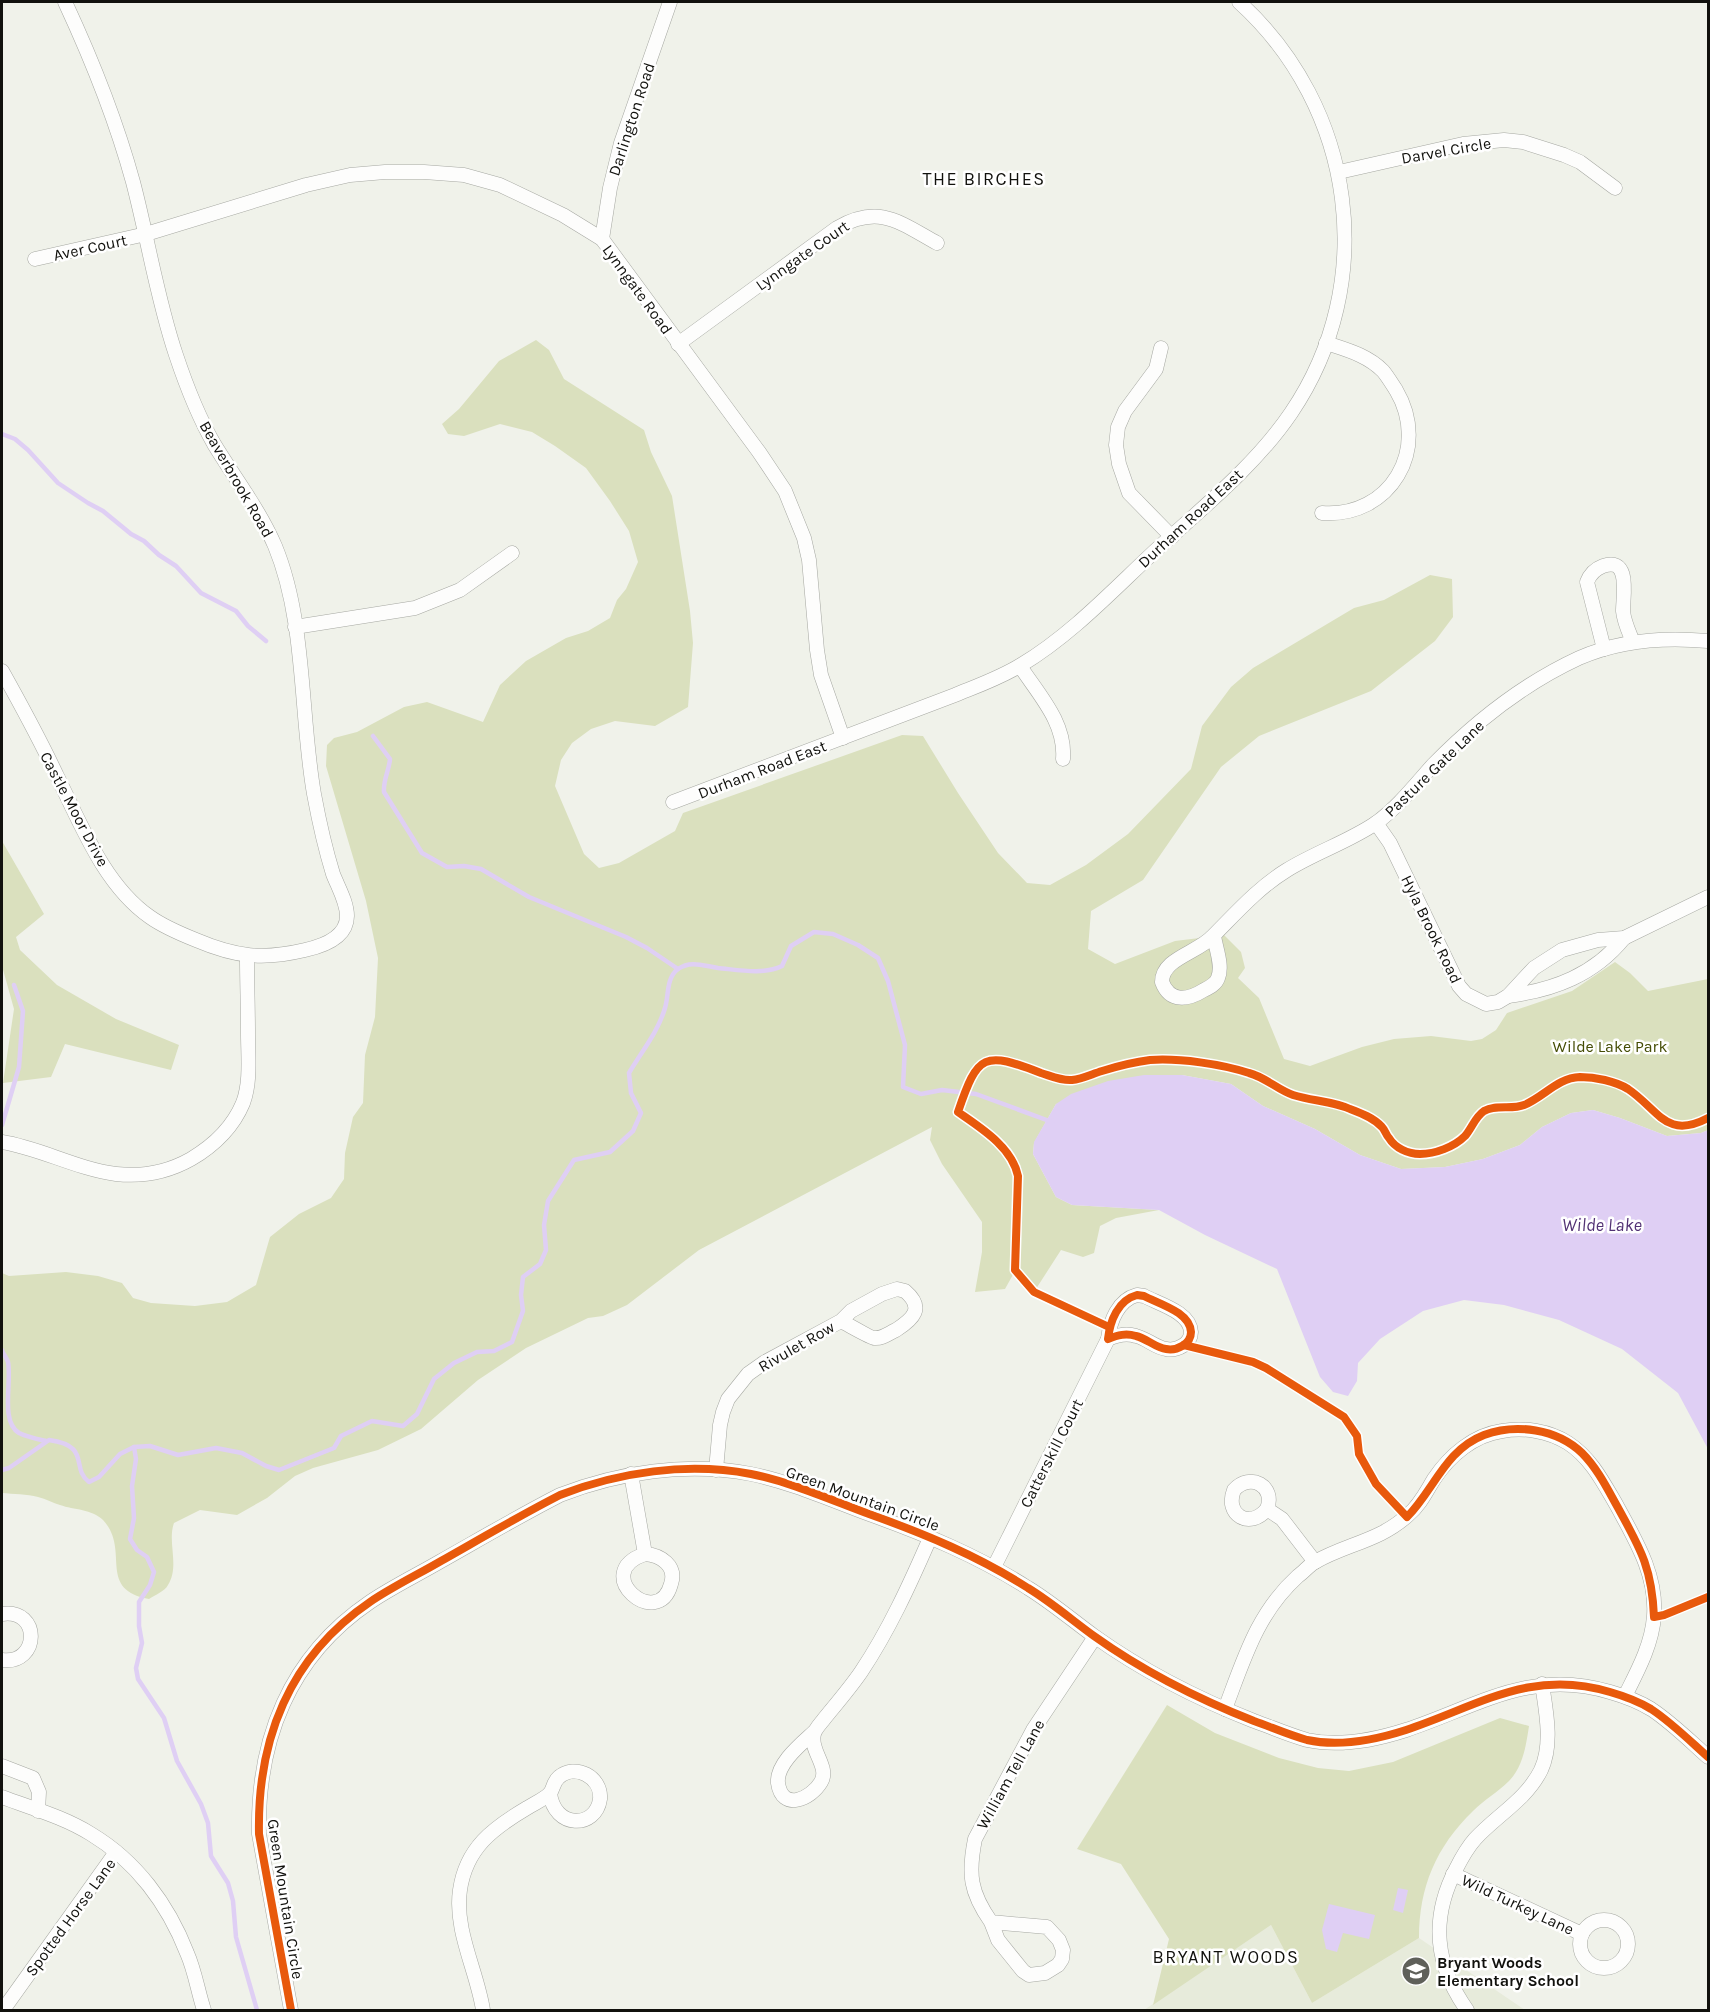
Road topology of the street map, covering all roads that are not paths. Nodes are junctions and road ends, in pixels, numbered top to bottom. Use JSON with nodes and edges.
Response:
{"nodes":[{"id":1,"x":65,"y":2,"type":"edge"},
{"id":2,"x":670,"y":2,"type":"edge"},
{"id":3,"x":1239,"y":2,"type":"edge"},
{"id":4,"x":1339,"y":172,"type":"junction"},
{"id":5,"x":1615,"y":188,"type":"dead end"},
{"id":6,"x":146,"y":234,"type":"junction"},
{"id":7,"x":602,"y":239,"type":"junction"},
{"id":8,"x":937,"y":243,"type":"dead end"},
{"id":9,"x":35,"y":259,"type":"dead end"},
{"id":10,"x":1326,"y":343,"type":"junction"},
{"id":11,"x":678,"y":344,"type":"junction"},
{"id":12,"x":1161,"y":348,"type":"dead end"},
{"id":13,"x":1322,"y":513,"type":"dead end"},
{"id":14,"x":1172,"y":537,"type":"junction"},
{"id":15,"x":512,"y":553,"type":"dead end"},
{"id":16,"x":295,"y":627,"type":"junction"},
{"id":17,"x":1708,"y":641,"type":"edge"},
{"id":18,"x":1633,"y":642,"type":"junction"},
{"id":19,"x":1604,"y":649,"type":"junction"},
{"id":20,"x":1020,"y":666,"type":"junction"},
{"id":21,"x":2,"y":671,"type":"edge"},
{"id":22,"x":843,"y":738,"type":"junction"},
{"id":23,"x":1063,"y":759,"type":"dead end"},
{"id":24,"x":673,"y":802,"type":"dead end"},
{"id":25,"x":1376,"y":823,"type":"junction"},
{"id":26,"x":1708,"y":897,"type":"edge"},
{"id":27,"x":341,"y":933,"type":"joint"},
{"id":28,"x":1214,"y":936,"type":"junction"},
{"id":29,"x":1624,"y":938,"type":"junction"},
{"id":30,"x":247,"y":957,"type":"junction"},
{"id":31,"x":1508,"y":996,"type":"junction"},
{"id":32,"x":2,"y":1142,"type":"edge"},
{"id":33,"x":841,"y":1321,"type":"junction"},
{"id":34,"x":1108,"y":1339,"type":"junction"},
{"id":35,"x":716,"y":1470,"type":"junction"},
{"id":36,"x":631,"y":1474,"type":"junction"},
{"id":37,"x":1267,"y":1509,"type":"dead end"},
{"id":38,"x":930,"y":1538,"type":"junction"},
{"id":39,"x":645,"y":1554,"type":"dead end"},
{"id":40,"x":1315,"y":1562,"type":"junction"},
{"id":41,"x":994,"y":1567,"type":"junction"},
{"id":42,"x":2,"y":1614,"type":"edge"},
{"id":43,"x":1095,"y":1637,"type":"junction"},
{"id":44,"x":2,"y":1663,"type":"edge"},
{"id":45,"x":1542,"y":1684,"type":"junction"},
{"id":46,"x":1625,"y":1696,"type":"junction"},
{"id":47,"x":1225,"y":1709,"type":"junction"},
{"id":48,"x":814,"y":1732,"type":"junction"},
{"id":49,"x":1708,"y":1757,"type":"edge"},
{"id":50,"x":2,"y":1766,"type":"edge"},
{"id":51,"x":550,"y":1793,"type":"dead end"},
{"id":52,"x":2,"y":1797,"type":"edge"},
{"id":53,"x":39,"y":1811,"type":"junction"},
{"id":54,"x":116,"y":1852,"type":"junction"},
{"id":55,"x":1453,"y":1874,"type":"junction"},
{"id":56,"x":991,"y":1922,"type":"junction"},
{"id":57,"x":1582,"y":1934,"type":"dead end"},
{"id":58,"x":3,"y":2010,"type":"edge"},
{"id":59,"x":204,"y":2010,"type":"edge"},
{"id":60,"x":291,"y":2010,"type":"edge"},
{"id":61,"x":483,"y":2010,"type":"edge"},
{"id":62,"x":1467,"y":2010,"type":"edge"}],
"edges":[{"from":1,"to":6,"type":"street","name":"Beaverbrook Road"},
{"from":2,"to":7,"type":"street","name":"Darlington Road"},
{"from":3,"to":4,"type":"street","name":"Durham Road East"},
{"from":4,"to":5,"type":"street","name":"Darvel Circle"},
{"from":4,"to":10,"type":"street","name":"Durham Road East"},
{"from":6,"to":7,"type":"street","name":"Lynngate Road"},
{"from":6,"to":9,"type":"street","name":"Aver Court"},
{"from":6,"to":16,"type":"street","name":"Beaverbrook Road"},
{"from":7,"to":11,"type":"street","name":"Lynngate Road"},
{"from":8,"to":11,"type":"street","name":"Lynngate Court"},
{"from":10,"to":13,"type":"street"},
{"from":10,"to":14,"type":"street","name":"Durham Road East"},
{"from":11,"to":22,"type":"street","name":"Lynngate Road"},
{"from":12,"to":14,"type":"street"},
{"from":14,"to":20,"type":"street","name":"Durham Road East"},
{"from":15,"to":16,"type":"street"},
{"from":16,"to":27,"type":"street","name":"Beaverbrook Road"},
{"from":17,"to":18,"type":"street","name":"Pasture Gate Lane"},
{"from":18,"to":19,"type":"street","name":"Pasture Gate Lane"},
{"from":18,"to":19,"type":"street"},
{"from":19,"to":25,"type":"street","name":"Pasture Gate Lane"},
{"from":20,"to":22,"type":"street","name":"Durham Road East"},
{"from":20,"to":23,"type":"street"},
{"from":21,"to":30,"type":"street","name":"Castle Moor Drive"},
{"from":22,"to":24,"type":"street","name":"Durham Road East"},
{"from":25,"to":28,"type":"street","name":"Pasture Gate Lane"},
{"from":25,"to":31,"type":"street","name":"Hyla Brook Road"},
{"from":26,"to":29,"type":"street","name":"Hyla Brook Road"},
{"from":27,"to":30,"type":"street","name":"Castle Moor Drive"},
{"from":28,"to":28,"type":"street","name":"Pasture Gate Lane"},
{"from":29,"to":31,"type":"street","name":"Hyla Brook Road"},
{"from":29,"to":31,"type":"street","name":"Hyla Brook Road"},
{"from":30,"to":32,"type":"street"},
{"from":33,"to":33,"type":"street","name":"Rivulet Row"},
{"from":33,"to":35,"type":"street","name":"Rivulet Row"},
{"from":34,"to":34,"type":"street","name":"Catterskill Court"},
{"from":34,"to":41,"type":"street","name":"Catterskill Court"},
{"from":35,"to":36,"type":"street","name":"Green Mountain Circle"},
{"from":35,"to":38,"type":"street","name":"Green Mountain Circle"},
{"from":36,"to":39,"type":"street"},
{"from":36,"to":60,"type":"street","name":"Green Mountain Circle"},
{"from":37,"to":40,"type":"street"},
{"from":38,"to":41,"type":"street","name":"Green Mountain Circle"},
{"from":38,"to":48,"type":"street"},
{"from":40,"to":46,"type":"street"},
{"from":40,"to":47,"type":"street"},
{"from":41,"to":43,"type":"street","name":"Green Mountain Circle"},
{"from":42,"to":44,"type":"street"},
{"from":43,"to":47,"type":"street","name":"Green Mountain Circle"},
{"from":43,"to":56,"type":"street","name":"William Tell Lane"},
{"from":45,"to":46,"type":"street","name":"Green Mountain Circle"},
{"from":45,"to":47,"type":"street","name":"Green Mountain Circle"},
{"from":45,"to":55,"type":"street"},
{"from":46,"to":49,"type":"street","name":"Green Mountain Circle"},
{"from":48,"to":48,"type":"street"},
{"from":50,"to":53,"type":"street"},
{"from":51,"to":61,"type":"street"},
{"from":52,"to":53,"type":"street"},
{"from":53,"to":54,"type":"street"},
{"from":54,"to":58,"type":"street","name":"Spotted Horse Lane"},
{"from":54,"to":59,"type":"street"},
{"from":55,"to":57,"type":"street","name":"Wild Turkey Lane"},
{"from":55,"to":62,"type":"street"},
{"from":56,"to":56,"type":"street","name":"William Tell Lane"}]}
